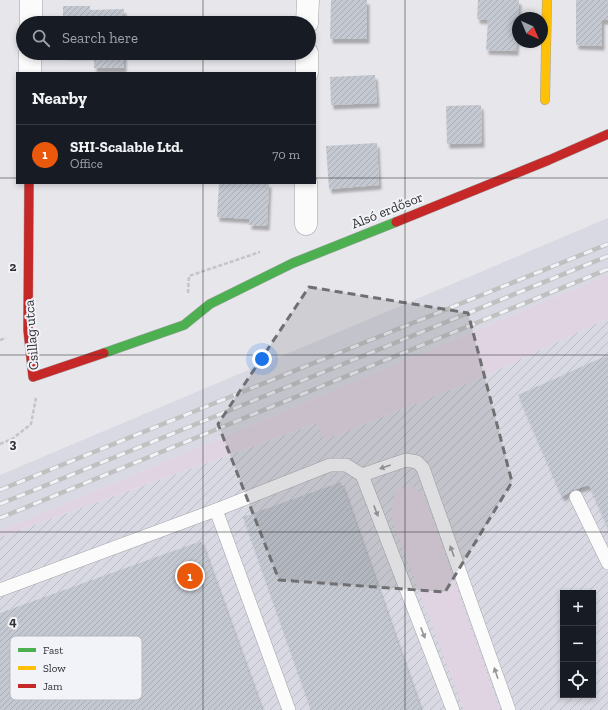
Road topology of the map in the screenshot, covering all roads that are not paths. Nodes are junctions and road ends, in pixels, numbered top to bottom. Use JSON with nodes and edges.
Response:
{"nodes":[{"id":1,"x":31,"y":0,"type":"edge"},
{"id":2,"x":308,"y":0,"type":"edge"},
{"id":3,"x":547,"y":0,"type":"edge"},
{"id":4,"x":31,"y":16,"type":"edge"},
{"id":5,"x":308,"y":16,"type":"edge"},
{"id":6,"x":30,"y":60,"type":"edge"},
{"id":7,"x":307,"y":60,"type":"edge"},
{"id":8,"x":30,"y":72,"type":"edge"},
{"id":9,"x":307,"y":72,"type":"edge"},
{"id":10,"x":545,"y":100,"type":"dead end"},
{"id":11,"x":608,"y":134,"type":"edge"},
{"id":12,"x":29,"y":184,"type":"edge"},
{"id":13,"x":306,"y":184,"type":"edge"},
{"id":14,"x":306,"y":224,"type":"dead end"},
{"id":15,"x":184,"y":325,"type":"joint"},
{"id":16,"x":362,"y":475,"type":"junction"},
{"id":17,"x":576,"y":497,"type":"dead end"},
{"id":18,"x":216,"y":510,"type":"junction"},
{"id":19,"x":608,"y":563,"type":"edge"},
{"id":20,"x":0,"y":590,"type":"edge"},
{"id":21,"x":289,"y":710,"type":"edge"},
{"id":22,"x":453,"y":710,"type":"edge"},
{"id":23,"x":508,"y":710,"type":"edge"}],
"edges":[{"from":1,"to":4,"type":"street"},
{"from":2,"to":5,"type":"street"},
{"from":3,"to":10,"type":"street"},
{"from":6,"to":8,"type":"street"},
{"from":7,"to":9,"type":"street"},
{"from":11,"to":15,"type":"street","name":"Alsó erdősor"},
{"from":12,"to":15,"type":"street","name":"Csillag utca"},
{"from":13,"to":14,"type":"street"},
{"from":16,"to":18,"type":"lane"},
{"from":16,"to":22,"type":"lane","one_way":true},
{"from":23,"to":16,"type":"lane","one_way":true},
{"from":17,"to":19,"type":"lane"},
{"from":18,"to":20,"type":"lane"},
{"from":18,"to":21,"type":"lane"}]}
